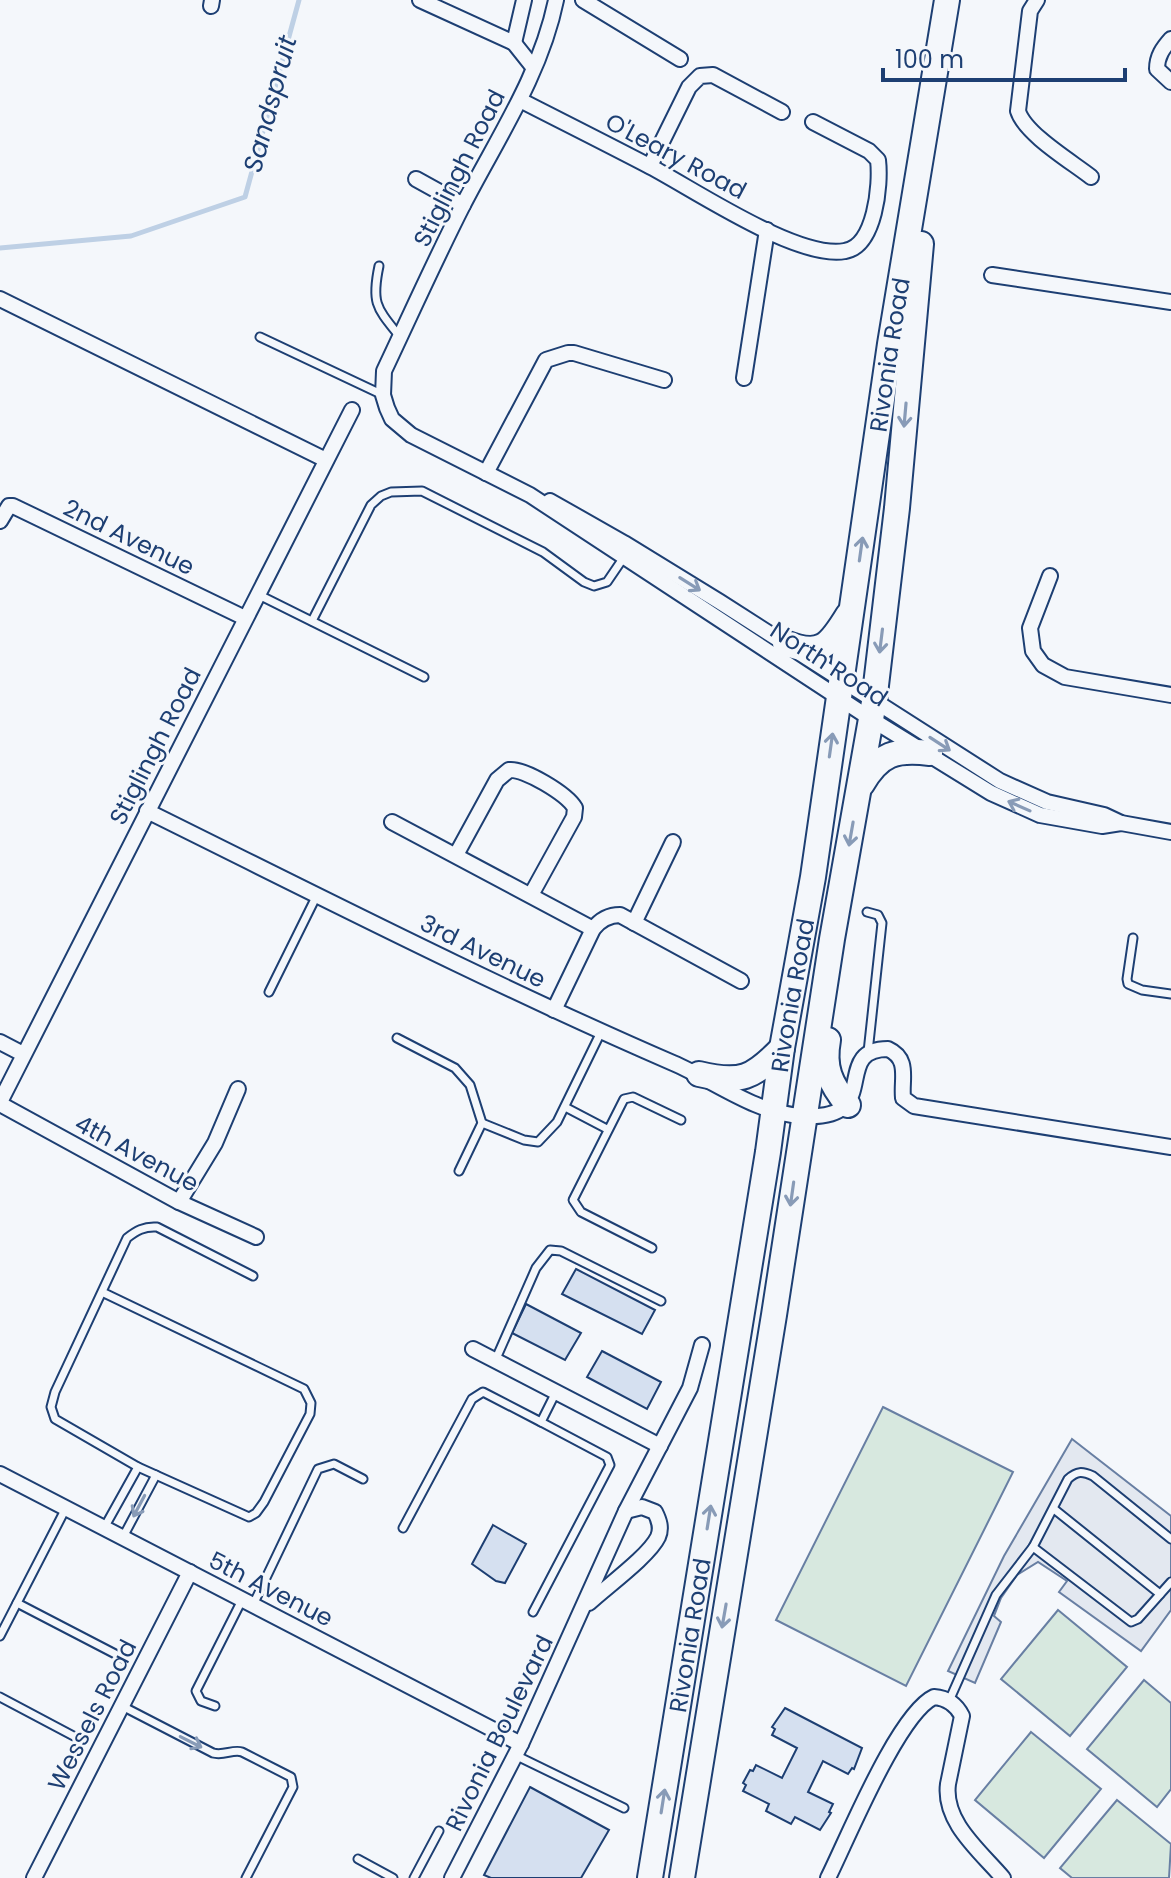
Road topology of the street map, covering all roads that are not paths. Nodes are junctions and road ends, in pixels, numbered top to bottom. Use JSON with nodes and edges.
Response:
{"nodes":[{"id":1,"x":420,"y":0,"type":"edge"},
{"id":2,"x":524,"y":0,"type":"edge"},
{"id":3,"x":556,"y":0,"type":"edge"},
{"id":4,"x":583,"y":0,"type":"edge"},
{"id":5,"x":947,"y":0,"type":"edge"},
{"id":6,"x":1037,"y":0,"type":"edge"},
{"id":7,"x":1171,"y":39,"type":"edge"},
{"id":8,"x":514,"y":43,"type":"junction"},
{"id":9,"x":680,"y":59,"type":"dead end"},
{"id":10,"x":533,"y":67,"type":"junction"},
{"id":11,"x":1171,"y":82,"type":"edge"},
{"id":12,"x":520,"y":100,"type":"junction"},
{"id":13,"x":782,"y":112,"type":"dead end"},
{"id":14,"x":928,"y":114,"type":"junction"},
{"id":15,"x":813,"y":122,"type":"dead end"},
{"id":16,"x":650,"y":166,"type":"junction"},
{"id":17,"x":1091,"y":177,"type":"dead end"},
{"id":18,"x":416,"y":179,"type":"dead end"},
{"id":19,"x":463,"y":205,"type":"junction"},
{"id":20,"x":767,"y":230,"type":"junction"},
{"id":21,"x":379,"y":266,"type":"dead end"},
{"id":22,"x":992,"y":275,"type":"dead end"},
{"id":23,"x":0,"y":299,"type":"edge"},
{"id":24,"x":1171,"y":302,"type":"edge"},
{"id":25,"x":260,"y":337,"type":"dead end"},
{"id":26,"x":400,"y":337,"type":"junction"},
{"id":27,"x":744,"y":378,"type":"dead end"},
{"id":28,"x":664,"y":380,"type":"dead end"},
{"id":29,"x":383,"y":395,"type":"junction"},
{"id":30,"x":352,"y":410,"type":"dead end"},
{"id":31,"x":326,"y":460,"type":"junction"},
{"id":32,"x":486,"y":473,"type":"junction"},
{"id":33,"x":530,"y":495,"type":"junction"},
{"id":34,"x":0,"y":521,"type":"edge"},
{"id":35,"x":624,"y":557,"type":"junction"},
{"id":36,"x":1050,"y":576,"type":"dead end"},
{"id":37,"x":257,"y":594,"type":"junction"},
{"id":38,"x":853,"y":606,"type":"junction"},
{"id":39,"x":245,"y":618,"type":"junction"},
{"id":40,"x":312,"y":621,"type":"junction"},
{"id":41,"x":785,"y":643,"type":"junction"},
{"id":42,"x":424,"y":677,"type":"dead end"},
{"id":43,"x":839,"y":689,"type":"junction"},
{"id":44,"x":1171,"y":695,"type":"edge"},
{"id":45,"x":873,"y":710,"type":"junction"},
{"id":46,"x":930,"y":753,"type":"junction"},
{"id":47,"x":859,"y":789,"type":"junction"},
{"id":48,"x":147,"y":811,"type":"junction"},
{"id":49,"x":392,"y":822,"type":"dead end"},
{"id":50,"x":1121,"y":823,"type":"junction"},
{"id":51,"x":1171,"y":832,"type":"edge"},
{"id":52,"x":673,"y":842,"type":"dead end"},
{"id":53,"x":456,"y":855,"type":"junction"},
{"id":54,"x":317,"y":895,"type":"junction"},
{"id":55,"x":531,"y":895,"type":"junction"},
{"id":56,"x":867,"y":912,"type":"dead end"},
{"id":57,"x":634,"y":923,"type":"junction"},
{"id":58,"x":593,"y":929,"type":"junction"},
{"id":59,"x":1133,"y":938,"type":"dead end"},
{"id":60,"x":832,"y":939,"type":"junction"},
{"id":61,"x":741,"y":981,"type":"dead end"},
{"id":62,"x":269,"y":992,"type":"dead end"},
{"id":63,"x":1171,"y":994,"type":"edge"},
{"id":64,"x":554,"y":1010,"type":"junction"},
{"id":65,"x":601,"y":1032,"type":"junction"},
{"id":66,"x":397,"y":1038,"type":"dead end"},
{"id":67,"x":0,"y":1042,"type":"edge"},
{"id":68,"x":782,"y":1048,"type":"junction"},
{"id":69,"x":23,"y":1054,"type":"junction"},
{"id":70,"x":867,"y":1054,"type":"junction"},
{"id":71,"x":699,"y":1074,"type":"junction"},
{"id":72,"x":238,"y":1089,"type":"dead end"},
{"id":73,"x":0,"y":1103,"type":"edge"},
{"id":74,"x":848,"y":1105,"type":"junction"},
{"id":75,"x":565,"y":1107,"type":"junction"},
{"id":76,"x":774,"y":1113,"type":"junction"},
{"id":77,"x":804,"y":1117,"type":"junction"},
{"id":78,"x":681,"y":1120,"type":"dead end"},
{"id":79,"x":482,"y":1123,"type":"junction"},
{"id":80,"x":607,"y":1129,"type":"junction"},
{"id":81,"x":1171,"y":1147,"type":"edge"},
{"id":82,"x":459,"y":1171,"type":"dead end"},
{"id":83,"x":179,"y":1202,"type":"junction"},
{"id":84,"x":256,"y":1237,"type":"dead end"},
{"id":85,"x":652,"y":1248,"type":"dead end"},
{"id":86,"x":253,"y":1276,"type":"dead end"},
{"id":87,"x":102,"y":1292,"type":"junction"},
{"id":88,"x":661,"y":1301,"type":"dead end"},
{"id":89,"x":702,"y":1345,"type":"dead end"},
{"id":90,"x":473,"y":1349,"type":"dead end"},
{"id":91,"x":495,"y":1361,"type":"junction"},
{"id":92,"x":556,"y":1392,"type":"junction"},
{"id":93,"x":541,"y":1422,"type":"junction"},
{"id":94,"x":660,"y":1446,"type":"junction"},
{"id":95,"x":138,"y":1467,"type":"junction"},
{"id":96,"x":156,"y":1475,"type":"junction"},
{"id":97,"x":1,"y":1477,"type":"edge"},
{"id":98,"x":363,"y":1479,"type":"dead end"},
{"id":99,"x":66,"y":1508,"type":"junction"},
{"id":100,"x":1054,"y":1509,"type":"junction"},
{"id":101,"x":626,"y":1511,"type":"junction"},
{"id":102,"x":104,"y":1528,"type":"junction"},
{"id":103,"x":403,"y":1528,"type":"dead end"},
{"id":104,"x":123,"y":1537,"type":"junction"},
{"id":105,"x":1171,"y":1539,"type":"edge"},
{"id":106,"x":1033,"y":1547,"type":"junction"},
{"id":107,"x":190,"y":1572,"type":"junction"},
{"id":108,"x":1171,"y":1582,"type":"edge"},
{"id":109,"x":1160,"y":1594,"type":"junction"},
{"id":110,"x":247,"y":1602,"type":"junction"},
{"id":111,"x":17,"y":1603,"type":"junction"},
{"id":112,"x":585,"y":1606,"type":"junction"},
{"id":113,"x":533,"y":1612,"type":"dead end"},
{"id":114,"x":0,"y":1636,"type":"edge"},
{"id":115,"x":123,"y":1658,"type":"dead end"},
{"id":116,"x":0,"y":1697,"type":"edge"},
{"id":117,"x":949,"y":1701,"type":"junction"},
{"id":118,"x":122,"y":1706,"type":"junction"},
{"id":119,"x":215,"y":1706,"type":"dead end"},
{"id":120,"x":81,"y":1740,"type":"dead end"},
{"id":121,"x":518,"y":1750,"type":"junction"},
{"id":122,"x":624,"y":1808,"type":"dead end"},
{"id":123,"x":439,"y":1831,"type":"dead end"},
{"id":124,"x":358,"y":1859,"type":"dead end"},
{"id":125,"x":35,"y":1878,"type":"edge"},
{"id":126,"x":246,"y":1878,"type":"edge"},
{"id":127,"x":393,"y":1878,"type":"edge"},
{"id":128,"x":414,"y":1878,"type":"edge"},
{"id":129,"x":452,"y":1878,"type":"edge"},
{"id":130,"x":650,"y":1878,"type":"edge"},
{"id":131,"x":682,"y":1878,"type":"edge"},
{"id":132,"x":828,"y":1878,"type":"edge"},
{"id":133,"x":1003,"y":1878,"type":"edge"}],
"edges":[{"from":1,"to":8,"type":"street"},
{"from":2,"to":8,"type":"street"},
{"from":3,"to":10,"type":"street","name":"Stiglingh Road"},
{"from":4,"to":9,"type":"street"},
{"from":5,"to":14,"type":"main road","name":"Rivonia Road"},
{"from":6,"to":17,"type":"street"},
{"from":7,"to":11,"type":"street"},
{"from":8,"to":10,"type":"street"},
{"from":10,"to":12,"type":"street","name":"Stiglingh Road"},
{"from":12,"to":16,"type":"street","name":"O'Leary Road"},
{"from":12,"to":19,"type":"street","name":"Stiglingh Road"},
{"from":13,"to":16,"type":"street"},
{"from":38,"to":14,"type":"main road","name":"Rivonia Road","one_way":true},
{"from":14,"to":45,"type":"main road","name":"Rivonia Road","one_way":true},
{"from":15,"to":20,"type":"street","name":"O'Leary Road"},
{"from":16,"to":20,"type":"street","name":"O'Leary Road"},
{"from":18,"to":19,"type":"street"},
{"from":19,"to":26,"type":"street","name":"Stiglingh Road"},
{"from":20,"to":27,"type":"street"},
{"from":21,"to":26,"type":"lane"},
{"from":22,"to":24,"type":"street"},
{"from":23,"to":31,"type":"street"},
{"from":25,"to":29,"type":"lane"},
{"from":26,"to":29,"type":"street","name":"Stiglingh Road"},
{"from":28,"to":32,"type":"street"},
{"from":29,"to":32,"type":"street","name":"North Road"},
{"from":30,"to":31,"type":"street","name":"Stiglingh Road"},
{"from":31,"to":37,"type":"street","name":"Stiglingh Road"},
{"from":32,"to":33,"type":"street","name":"North Road"},
{"from":33,"to":35,"type":"street","name":"North Road"},
{"from":33,"to":41,"type":"street","name":"North Road","one_way":true},
{"from":34,"to":39,"type":"street","name":"2nd Avenue"},
{"from":35,"to":40,"type":"lane"},
{"from":35,"to":43,"type":"street","name":"North Road"},
{"from":36,"to":44,"type":"street"},
{"from":37,"to":39,"type":"street","name":"Stiglingh Road"},
{"from":37,"to":40,"type":"lane"},
{"from":38,"to":41,"type":"main road"},
{"from":38,"to":43,"type":"main road","name":"Rivonia Road"},
{"from":39,"to":48,"type":"street","name":"Stiglingh Road"},
{"from":40,"to":42,"type":"lane"},
{"from":41,"to":43,"type":"street","name":"North Road"},
{"from":43,"to":45,"type":"street","name":"North Road"},
{"from":68,"to":43,"type":"main road","name":"Rivonia Road","one_way":true},
{"from":45,"to":46,"type":"street","name":"North Road"},
{"from":45,"to":47,"type":"main road","name":"Rivonia Road"},
{"from":45,"to":50,"type":"street","name":"North Road","one_way":true},
{"from":46,"to":47,"type":"main road"},
{"from":50,"to":46,"type":"street","name":"North Road","one_way":true},
{"from":47,"to":60,"type":"main road","name":"Rivonia Road","one_way":true},
{"from":48,"to":54,"type":"street","name":"3rd Avenue"},
{"from":48,"to":69,"type":"street","name":"Stiglingh Road"},
{"from":49,"to":53,"type":"street"},
{"from":50,"to":51,"type":"street","name":"North Road"},
{"from":52,"to":57,"type":"street"},
{"from":53,"to":55,"type":"street"},
{"from":53,"to":55,"type":"street"},
{"from":54,"to":62,"type":"lane"},
{"from":54,"to":64,"type":"street","name":"3rd Avenue"},
{"from":55,"to":58,"type":"street"},
{"from":56,"to":70,"type":"lane"},
{"from":57,"to":58,"type":"street"},
{"from":57,"to":61,"type":"street"},
{"from":58,"to":64,"type":"street"},
{"from":59,"to":63,"type":"lane"},
{"from":60,"to":74,"type":"main road"},
{"from":60,"to":77,"type":"main road","name":"Rivonia Road"},
{"from":64,"to":65,"type":"street","name":"3rd Avenue"},
{"from":65,"to":71,"type":"street","name":"3rd Avenue"},
{"from":65,"to":75,"type":"lane"},
{"from":66,"to":79,"type":"lane"},
{"from":67,"to":69,"type":"street"},
{"from":68,"to":71,"type":"main road"},
{"from":68,"to":76,"type":"main road","name":"Rivonia Road"},
{"from":69,"to":73,"type":"street","name":"Stiglingh Road"},
{"from":70,"to":74,"type":"street"},
{"from":70,"to":81,"type":"street"},
{"from":71,"to":76,"type":"street","name":"3rd Avenue"},
{"from":72,"to":83,"type":"street"},
{"from":73,"to":83,"type":"street","name":"4th Avenue"},
{"from":74,"to":77,"type":"street","name":"3rd Avenue"},
{"from":75,"to":79,"type":"lane"},
{"from":75,"to":80,"type":"lane"},
{"from":76,"to":77,"type":"street","name":"3rd Avenue"},
{"from":130,"to":76,"type":"main road","name":"Rivonia Road","one_way":true},
{"from":77,"to":131,"type":"main road","name":"Rivonia Road","one_way":true},
{"from":78,"to":80,"type":"lane"},
{"from":79,"to":82,"type":"lane"},
{"from":80,"to":85,"type":"lane"},
{"from":83,"to":84,"type":"street","name":"4th Avenue"},
{"from":86,"to":87,"type":"lane"},
{"from":87,"to":95,"type":"lane"},
{"from":87,"to":96,"type":"lane"},
{"from":88,"to":91,"type":"lane"},
{"from":89,"to":94,"type":"street","name":"Rivonia Boulevard"},
{"from":90,"to":91,"type":"street"},
{"from":91,"to":92,"type":"street"},
{"from":92,"to":93,"type":"lane"},
{"from":92,"to":94,"type":"street"},
{"from":93,"to":103,"type":"lane"},
{"from":93,"to":113,"type":"lane"},
{"from":94,"to":101,"type":"street","name":"Rivonia Boulevard"},
{"from":95,"to":96,"type":"lane"},
{"from":95,"to":102,"type":"lane"},
{"from":96,"to":104,"type":"lane","one_way":true},
{"from":97,"to":99,"type":"street","name":"5th Avenue"},
{"from":98,"to":110,"type":"lane"},
{"from":99,"to":102,"type":"street","name":"5th Avenue"},
{"from":99,"to":111,"type":"lane"},
{"from":100,"to":105,"type":"lane"},
{"from":100,"to":106,"type":"lane"},
{"from":100,"to":109,"type":"lane"},
{"from":101,"to":112,"type":"street","name":"Rivonia Boulevard"},
{"from":101,"to":112,"type":"street","name":"Rivonia Boulevard"},
{"from":102,"to":104,"type":"street","name":"5th Avenue"},
{"from":104,"to":107,"type":"street","name":"5th Avenue"},
{"from":106,"to":109,"type":"lane"},
{"from":106,"to":117,"type":"lane"},
{"from":107,"to":110,"type":"street","name":"5th Avenue"},
{"from":107,"to":118,"type":"street","name":"Wessels Road"},
{"from":108,"to":109,"type":"lane"},
{"from":110,"to":119,"type":"lane"},
{"from":110,"to":121,"type":"street","name":"5th Avenue"},
{"from":111,"to":114,"type":"lane"},
{"from":111,"to":115,"type":"lane"},
{"from":112,"to":121,"type":"street","name":"Rivonia Boulevard"},
{"from":116,"to":120,"type":"lane"},
{"from":117,"to":132,"type":"street"},
{"from":117,"to":133,"type":"street"},
{"from":118,"to":125,"type":"street","name":"Wessels Road"},
{"from":118,"to":126,"type":"lane","one_way":true},
{"from":121,"to":122,"type":"lane"},
{"from":121,"to":129,"type":"street","name":"Rivonia Boulevard"},
{"from":123,"to":128,"type":"lane"},
{"from":124,"to":127,"type":"lane"}]}
